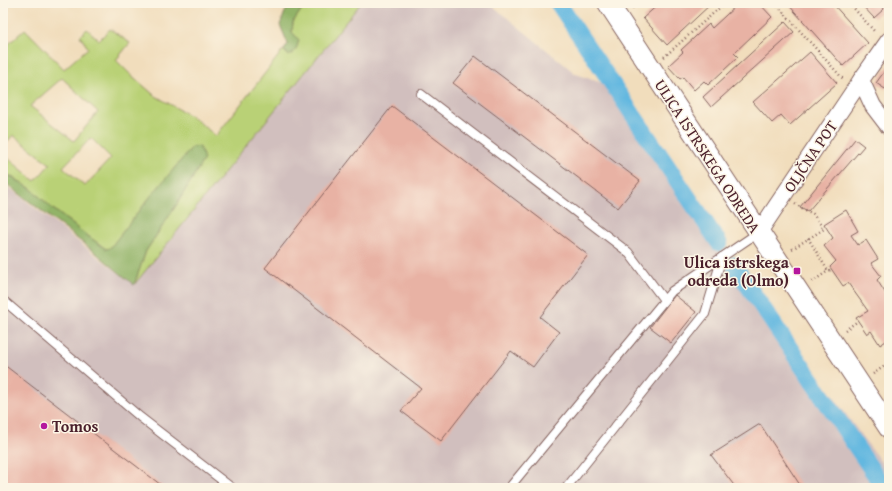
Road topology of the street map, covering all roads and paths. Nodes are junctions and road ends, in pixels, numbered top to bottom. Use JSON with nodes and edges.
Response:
{"nodes":[{"id":1,"x":608,"y":3,"type":"edge"},
{"id":2,"x":725,"y":3,"type":"edge"},
{"id":3,"x":774,"y":3,"type":"edge"},
{"id":4,"x":848,"y":3,"type":"edge"},
{"id":5,"x":888,"y":42,"type":"edge"},
{"id":6,"x":651,"y":69,"type":"junction"},
{"id":7,"x":857,"y":86,"type":"junction"},
{"id":8,"x":421,"y":94,"type":"dead end"},
{"id":9,"x":886,"y":117,"type":"edge"},
{"id":10,"x":783,"y":195,"type":"junction"},
{"id":11,"x":759,"y":232,"type":"junction"},
{"id":12,"x":808,"y":238,"type":"junction"},
{"id":13,"x":722,"y":257,"type":"junction"},
{"id":14,"x":776,"y":259,"type":"junction"},
{"id":15,"x":831,"y":270,"type":"dead end"},
{"id":16,"x":3,"y":300,"type":"edge"},
{"id":17,"x":664,"y":300,"type":"junction"},
{"id":18,"x":889,"y":428,"type":"edge"},
{"id":19,"x":232,"y":488,"type":"edge"},
{"id":20,"x":509,"y":488,"type":"edge"},
{"id":21,"x":566,"y":488,"type":"edge"}],
"edges":[{"from":1,"to":6,"type":"street","name":"ULICA ISTRSKEGA ODREDA"},
{"from":2,"to":6,"type":"path"},
{"from":3,"to":7,"type":"path"},
{"from":4,"to":5,"type":"path"},
{"from":5,"to":7,"type":"street","name":"OLJČNA POT"},
{"from":6,"to":11,"type":"street","name":"ULICA ISTRSKEGA ODREDA"},
{"from":7,"to":9,"type":"street"},
{"from":7,"to":10,"type":"street","name":"OLJČNA POT"},
{"from":8,"to":17,"type":"lane"},
{"from":10,"to":11,"type":"street","name":"OLJČNA POT"},
{"from":10,"to":12,"type":"path"},
{"from":11,"to":13,"type":"lane"},
{"from":11,"to":14,"type":"street","name":"ULICA ISTRSKEGA ODREDA"},
{"from":12,"to":14,"type":"path"},
{"from":12,"to":15,"type":"path"},
{"from":13,"to":17,"type":"lane"},
{"from":13,"to":21,"type":"lane"},
{"from":14,"to":18,"type":"street","name":"ULICA ISTRSKEGA ODREDA"},
{"from":16,"to":19,"type":"lane"},
{"from":17,"to":20,"type":"lane"}]}
